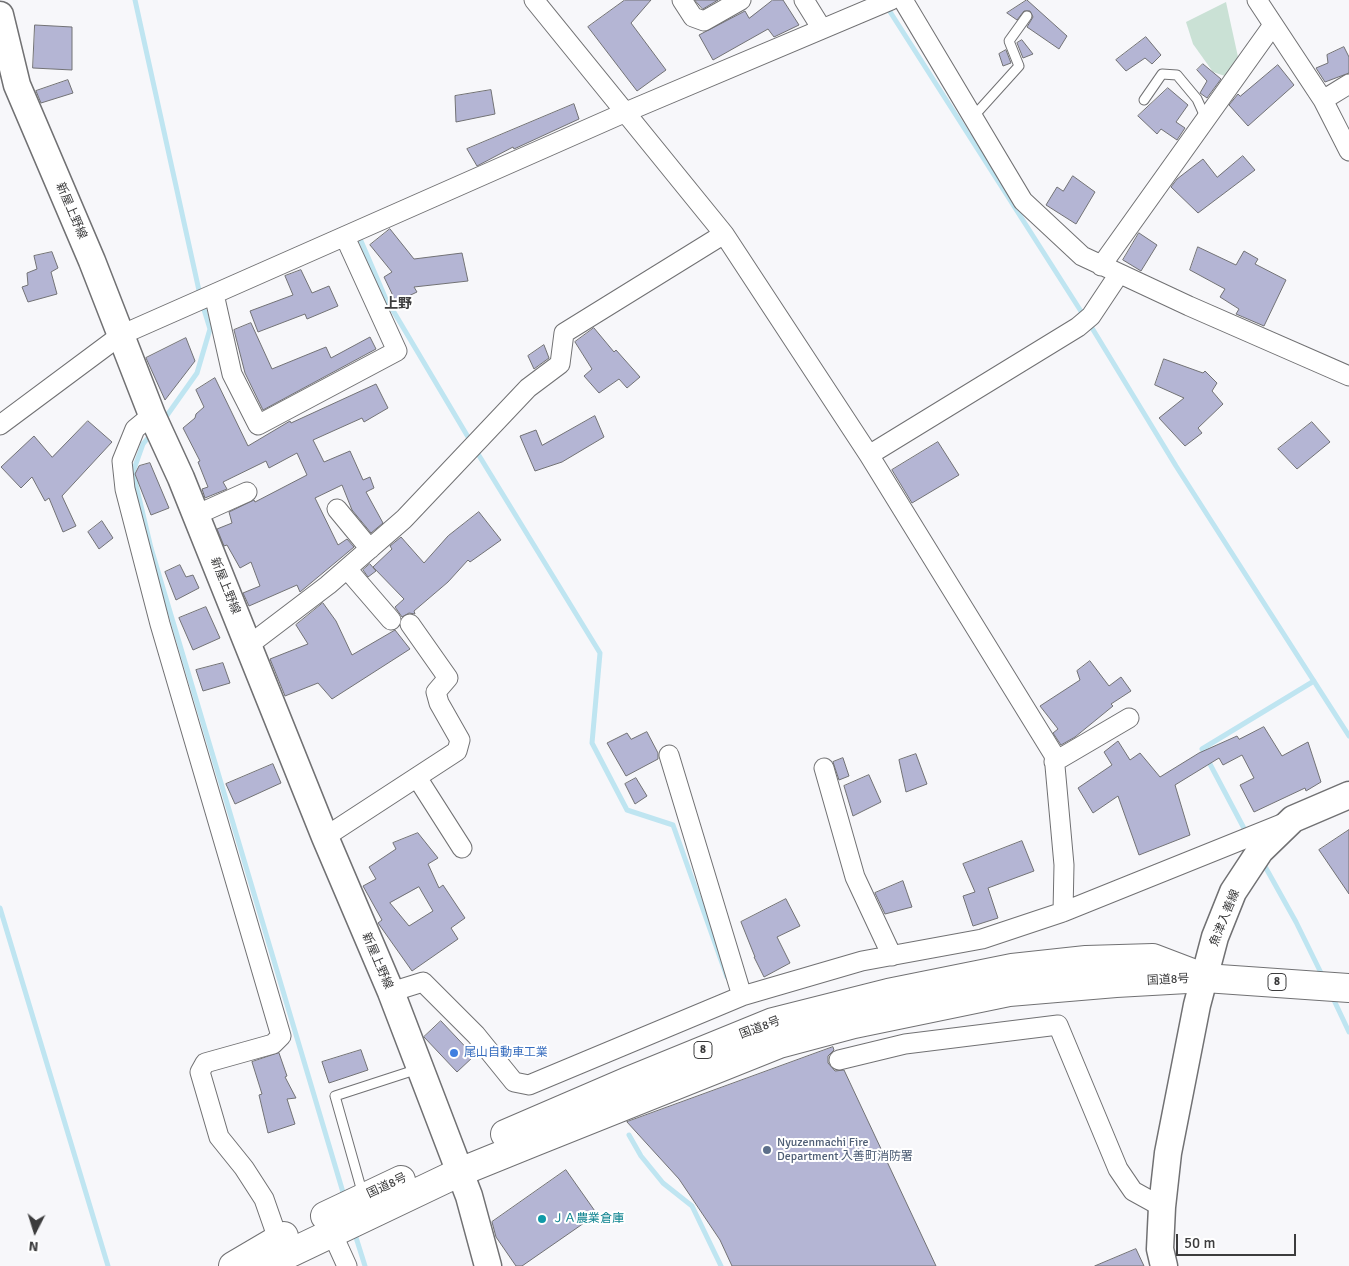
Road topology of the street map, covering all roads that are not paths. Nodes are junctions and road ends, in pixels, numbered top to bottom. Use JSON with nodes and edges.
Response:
{"nodes":[{"id":1,"x":534,"y":0,"type":"edge"},
{"id":2,"x":682,"y":0,"type":"edge"},
{"id":3,"x":741,"y":0,"type":"edge"},
{"id":4,"x":804,"y":0,"type":"edge"},
{"id":5,"x":892,"y":0,"type":"edge"},
{"id":6,"x":904,"y":0,"type":"edge"},
{"id":7,"x":1257,"y":0,"type":"edge"},
{"id":8,"x":1027,"y":16,"type":"dead end"},
{"id":9,"x":1273,"y":25,"type":"junction"},
{"id":10,"x":822,"y":29,"type":"junction"},
{"id":11,"x":1,"y":30,"type":"edge"},
{"id":12,"x":1349,"y":84,"type":"edge"},
{"id":13,"x":1144,"y":100,"type":"dead end"},
{"id":14,"x":1323,"y":100,"type":"junction"},
{"id":15,"x":626,"y":112,"type":"junction"},
{"id":16,"x":973,"y":117,"type":"junction"},
{"id":17,"x":1206,"y":119,"type":"junction"},
{"id":18,"x":1349,"y":151,"type":"edge"},
{"id":19,"x":724,"y":234,"type":"junction"},
{"id":20,"x":345,"y":237,"type":"junction"},
{"id":21,"x":1101,"y":266,"type":"junction"},
{"id":22,"x":1119,"y":274,"type":"junction"},
{"id":23,"x":214,"y":294,"type":"junction"},
{"id":24,"x":120,"y":335,"type":"junction"},
{"id":25,"x":1349,"y":376,"type":"edge"},
{"id":26,"x":152,"y":415,"type":"junction"},
{"id":27,"x":0,"y":426,"type":"edge"},
{"id":28,"x":869,"y":455,"type":"junction"},
{"id":29,"x":246,"y":492,"type":"dead end"},
{"id":30,"x":337,"y":509,"type":"dead end"},
{"id":31,"x":196,"y":515,"type":"junction"},
{"id":32,"x":370,"y":549,"type":"junction"},
{"id":33,"x":347,"y":569,"type":"junction"},
{"id":34,"x":392,"y":620,"type":"dead end"},
{"id":35,"x":410,"y":624,"type":"dead end"},
{"id":36,"x":249,"y":645,"type":"junction"},
{"id":37,"x":1129,"y":718,"type":"dead end"},
{"id":38,"x":669,"y":756,"type":"dead end"},
{"id":39,"x":1054,"y":762,"type":"junction"},
{"id":40,"x":824,"y":768,"type":"dead end"},
{"id":41,"x":418,"y":779,"type":"junction"},
{"id":42,"x":1349,"y":795,"type":"edge"},
{"id":43,"x":1293,"y":819,"type":"junction"},
{"id":44,"x":325,"y":837,"type":"junction"},
{"id":45,"x":462,"y":848,"type":"dead end"},
{"id":46,"x":1063,"y":912,"type":"junction"},
{"id":47,"x":892,"y":956,"type":"junction"},
{"id":48,"x":1206,"y":978,"type":"junction"},
{"id":49,"x":1349,"y":988,"type":"edge"},
{"id":50,"x":391,"y":992,"type":"junction"},
{"id":51,"x":742,"y":996,"type":"junction"},
{"id":52,"x":839,"y":1060,"type":"dead end"},
{"id":53,"x":420,"y":1068,"type":"junction"},
{"id":54,"x":457,"y":1164,"type":"junction"},
{"id":55,"x":363,"y":1197,"type":"junction"},
{"id":56,"x":1162,"y":1207,"type":"junction"},
{"id":57,"x":328,"y":1225,"type":"junction"},
{"id":58,"x":278,"y":1239,"type":"junction"},
{"id":59,"x":233,"y":1266,"type":"edge"},
{"id":60,"x":267,"y":1266,"type":"edge"},
{"id":61,"x":347,"y":1266,"type":"edge"},
{"id":62,"x":488,"y":1266,"type":"edge"},
{"id":63,"x":1164,"y":1266,"type":"edge"}],
"edges":[{"from":1,"to":15,"type":"street"},
{"from":2,"to":3,"type":"street"},
{"from":4,"to":10,"type":"street"},
{"from":5,"to":10,"type":"street"},
{"from":6,"to":16,"type":"street"},
{"from":7,"to":9,"type":"street"},
{"from":8,"to":16,"type":"lane"},
{"from":9,"to":14,"type":"street"},
{"from":9,"to":17,"type":"street"},
{"from":10,"to":15,"type":"street"},
{"from":11,"to":24,"type":"main road","name":"新屋上野線"},
{"from":12,"to":14,"type":"street"},
{"from":13,"to":17,"type":"lane"},
{"from":14,"to":18,"type":"street"},
{"from":15,"to":19,"type":"street"},
{"from":15,"to":20,"type":"street"},
{"from":16,"to":21,"type":"street"},
{"from":17,"to":21,"type":"street"},
{"from":19,"to":28,"type":"street"},
{"from":19,"to":32,"type":"street"},
{"from":20,"to":23,"type":"street"},
{"from":20,"to":23,"type":"street"},
{"from":21,"to":22,"type":"street"},
{"from":22,"to":25,"type":"street"},
{"from":22,"to":28,"type":"street"},
{"from":23,"to":24,"type":"street"},
{"from":24,"to":26,"type":"main road","name":"新屋上野線"},
{"from":24,"to":27,"type":"street"},
{"from":26,"to":31,"type":"main road","name":"新屋上野線"},
{"from":26,"to":58,"type":"street"},
{"from":28,"to":39,"type":"street"},
{"from":29,"to":31,"type":"street"},
{"from":30,"to":32,"type":"street"},
{"from":31,"to":36,"type":"main road","name":"新屋上野線"},
{"from":32,"to":33,"type":"street"},
{"from":33,"to":34,"type":"street"},
{"from":33,"to":36,"type":"street"},
{"from":35,"to":41,"type":"street"},
{"from":36,"to":44,"type":"main road","name":"新屋上野線"},
{"from":37,"to":39,"type":"street"},
{"from":38,"to":51,"type":"street"},
{"from":39,"to":46,"type":"street"},
{"from":40,"to":47,"type":"street"},
{"from":41,"to":44,"type":"street"},
{"from":41,"to":45,"type":"street"},
{"from":42,"to":43,"type":"main road","name":"魚津入善線"},
{"from":43,"to":46,"type":"street"},
{"from":43,"to":48,"type":"main road","name":"魚津入善線"},
{"from":44,"to":50,"type":"main road","name":"新屋上野線"},
{"from":46,"to":47,"type":"street"},
{"from":47,"to":51,"type":"street"},
{"from":48,"to":49,"type":"highway","number":"8"},
{"from":48,"to":54,"type":"highway","name":"国道8号","number":"8"},
{"from":48,"to":56,"type":"main road","name":"魚津入善線"},
{"from":50,"to":51,"type":"street"},
{"from":50,"to":53,"type":"main road","name":"新屋上野線"},
{"from":52,"to":56,"type":"street"},
{"from":53,"to":54,"type":"main road","name":"新屋上野線"},
{"from":53,"to":55,"type":"lane"},
{"from":54,"to":55,"type":"highway","name":"国道8号","number":"8"},
{"from":54,"to":57,"type":"highway","name":"国道8号","number":"8"},
{"from":54,"to":62,"type":"main road","name":"新屋上野線"},
{"from":55,"to":57,"type":"highway","name":"国道8号","number":"8"},
{"from":56,"to":63,"type":"main road","name":"魚津入善線"},
{"from":57,"to":58,"type":"highway","name":"国道8号","number":"8"},
{"from":57,"to":60,"type":"highway","name":"国道8号","number":"8"},
{"from":57,"to":61,"type":"street"},
{"from":58,"to":59,"type":"highway","name":"国道8号","number":"8"}]}
